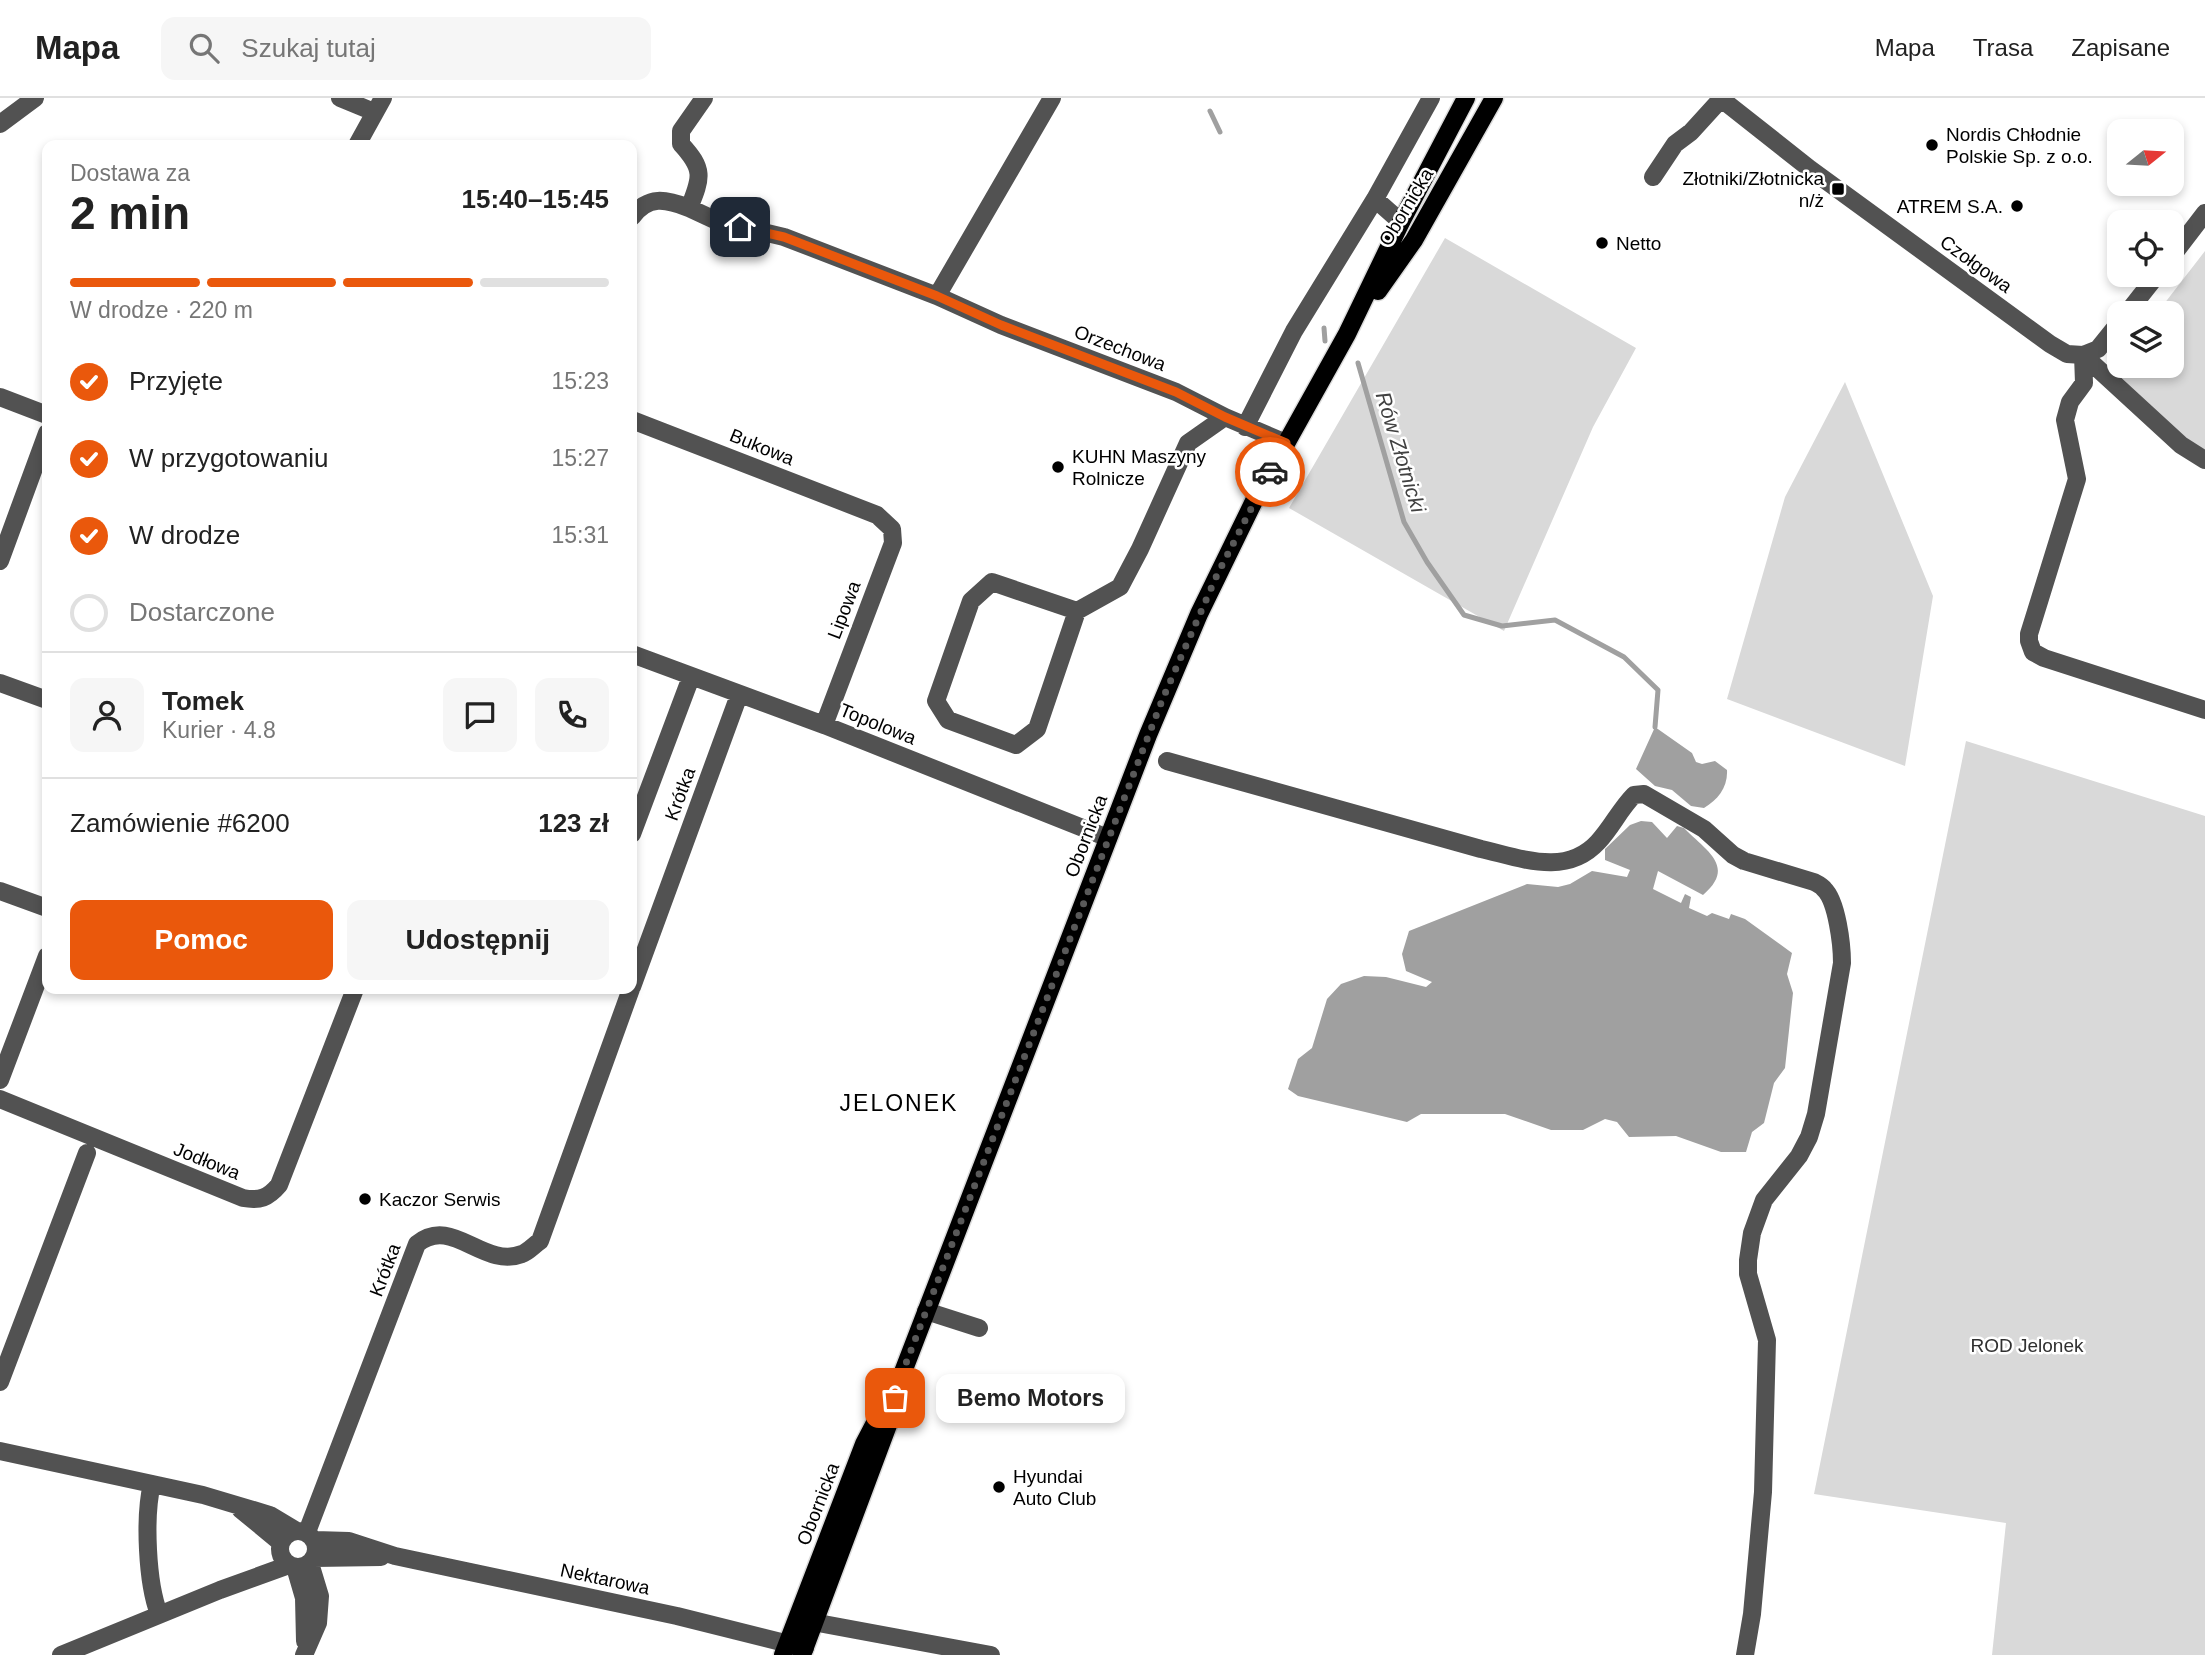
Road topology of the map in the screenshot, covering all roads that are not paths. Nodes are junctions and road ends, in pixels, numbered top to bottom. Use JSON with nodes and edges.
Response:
{"nodes":[{"id":1,"x":34,"y":98,"type":"edge"},
{"id":2,"x":340,"y":98,"type":"edge"},
{"id":3,"x":704,"y":98,"type":"edge"},
{"id":4,"x":1052,"y":98,"type":"edge"},
{"id":5,"x":1431,"y":98,"type":"edge"},
{"id":6,"x":1466,"y":98,"type":"edge"},
{"id":7,"x":1494,"y":98,"type":"edge"},
{"id":8,"x":1721,"y":98,"type":"edge"},
{"id":9,"x":378,"y":105,"type":"edge"},
{"id":10,"x":0,"y":124,"type":"edge"},
{"id":11,"x":360,"y":140,"type":"edge"},
{"id":12,"x":1653,"y":177,"type":"dead end"},
{"id":13,"x":1375,"y":200,"type":"junction"},
{"id":14,"x":689,"y":208,"type":"junction"},
{"id":15,"x":637,"y":211,"type":"edge"},
{"id":16,"x":2205,"y":213,"type":"edge"},
{"id":17,"x":1401,"y":222,"type":"junction"},
{"id":18,"x":2184,"y":240,"type":"edge"},
{"id":19,"x":2148,"y":287,"type":"edge"},
{"id":20,"x":937,"y":296,"type":"junction"},
{"id":21,"x":2136,"y":301,"type":"edge"},
{"id":22,"x":1347,"y":334,"type":"junction"},
{"id":23,"x":2107,"y":338,"type":"edge"},
{"id":24,"x":2083,"y":355,"type":"junction"},
{"id":25,"x":0,"y":397,"type":"edge"},
{"id":26,"x":42,"y":413,"type":"edge"},
{"id":27,"x":1225,"y":417,"type":"junction"},
{"id":28,"x":637,"y":422,"type":"edge"},
{"id":29,"x":1245,"y":427,"type":"junction"},
{"id":30,"x":1286,"y":443,"type":"junction"},
{"id":31,"x":42,"y":447,"type":"edge"},
{"id":32,"x":2205,"y":460,"type":"edge"},
{"id":33,"x":877,"y":515,"type":"joint"},
{"id":34,"x":0,"y":561,"type":"edge"},
{"id":35,"x":1077,"y":611,"type":"junction"},
{"id":36,"x":637,"y":656,"type":"edge"},
{"id":37,"x":691,"y":677,"type":"junction"},
{"id":38,"x":0,"y":682,"type":"edge"},
{"id":39,"x":740,"y":695,"type":"junction"},
{"id":40,"x":42,"y":698,"type":"edge"},
{"id":41,"x":2205,"y":710,"type":"edge"},
{"id":42,"x":824,"y":725,"type":"junction"},
{"id":43,"x":1167,"y":761,"type":"dead end"},
{"id":44,"x":637,"y":821,"type":"edge"},
{"id":45,"x":1108,"y":838,"type":"junction"},
{"id":46,"x":0,"y":891,"type":"edge"},
{"id":47,"x":42,"y":906,"type":"edge"},
{"id":48,"x":42,"y":969,"type":"edge"},
{"id":49,"x":637,"y":972,"type":"edge"},
{"id":50,"x":353,"y":994,"type":"edge"},
{"id":51,"x":629,"y":994,"type":"edge"},
{"id":52,"x":0,"y":1080,"type":"edge"},
{"id":53,"x":0,"y":1100,"type":"edge"},
{"id":54,"x":87,"y":1153,"type":"dead end"},
{"id":55,"x":926,"y":1311,"type":"junction"},
{"id":56,"x":978,"y":1328,"type":"dead end"},
{"id":57,"x":0,"y":1382,"type":"edge"},
{"id":58,"x":0,"y":1451,"type":"edge"},
{"id":59,"x":152,"y":1484,"type":"junction"},
{"id":60,"x":234,"y":1504,"type":"junction"},
{"id":61,"x":306,"y":1534,"type":"junction"},
{"id":62,"x":395,"y":1556,"type":"junction"},
{"id":63,"x":295,"y":1558,"type":"junction"},
{"id":64,"x":159,"y":1614,"type":"junction"},
{"id":65,"x":805,"y":1621,"type":"junction"},
{"id":66,"x":794,"y":1650,"type":"edge"},
{"id":67,"x":304,"y":1653,"type":"edge"},
{"id":68,"x":61,"y":1655,"type":"edge"},
{"id":69,"x":991,"y":1655,"type":"edge"},
{"id":70,"x":1745,"y":1655,"type":"edge"}],
"edges":[{"from":1,"to":10,"type":"street"},
{"from":2,"to":9,"type":"street"},
{"from":3,"to":14,"type":"street"},
{"from":4,"to":20,"type":"street"},
{"from":5,"to":13,"type":"street"},
{"from":6,"to":17,"type":"main road","name":"Obornicka"},
{"from":7,"to":22,"type":"main road","name":"Obornicka"},
{"from":8,"to":12,"type":"street"},
{"from":8,"to":24,"type":"street","name":"Czołgowa"},
{"from":9,"to":11,"type":"street"},
{"from":13,"to":17,"type":"street"},
{"from":13,"to":29,"type":"street"},
{"from":14,"to":15,"type":"street","name":"Orzechowa"},
{"from":14,"to":20,"type":"street","name":"Orzechowa"},
{"from":16,"to":18,"type":"street"},
{"from":17,"to":22,"type":"main road","name":"Obornicka"},
{"from":19,"to":21,"type":"street"},
{"from":20,"to":27,"type":"street","name":"Orzechowa"},
{"from":22,"to":30,"type":"main road","name":"Obornicka"},
{"from":23,"to":24,"type":"street"},
{"from":24,"to":32,"type":"street","name":"Czołgowa"},
{"from":24,"to":41,"type":"street"},
{"from":25,"to":26,"type":"street"},
{"from":27,"to":29,"type":"street","name":"Orzechowa"},
{"from":27,"to":35,"type":"street"},
{"from":28,"to":33,"type":"street","name":"Bukowa"},
{"from":29,"to":30,"type":"street","name":"Orzechowa"},
{"from":30,"to":45,"type":"main road","name":"Obornicka"},
{"from":31,"to":34,"type":"street"},
{"from":33,"to":42,"type":"street","name":"Lipowa"},
{"from":35,"to":35,"type":"street"},
{"from":36,"to":37,"type":"street","name":"Topolowa"},
{"from":37,"to":39,"type":"street","name":"Topolowa"},
{"from":37,"to":44,"type":"street"},
{"from":38,"to":40,"type":"street"},
{"from":39,"to":42,"type":"street","name":"Topolowa"},
{"from":39,"to":49,"type":"street","name":"Krótka"},
{"from":42,"to":45,"type":"street","name":"Topolowa"},
{"from":43,"to":70,"type":"street"},
{"from":45,"to":55,"type":"main road","name":"Obornicka"},
{"from":46,"to":47,"type":"street"},
{"from":48,"to":52,"type":"street"},
{"from":50,"to":53,"type":"street","name":"Jodłowa"},
{"from":51,"to":61,"type":"street","name":"Krótka"},
{"from":54,"to":57,"type":"street"},
{"from":55,"to":56,"type":"street"},
{"from":55,"to":65,"type":"main road","name":"Obornicka"},
{"from":58,"to":59,"type":"street","name":"Nektarowa"},
{"from":59,"to":60,"type":"street","name":"Nektarowa"},
{"from":59,"to":64,"type":"street"},
{"from":60,"to":61,"type":"street","name":"Nektarowa"},
{"from":60,"to":63,"type":"street","name":"Nektarowa"},
{"from":61,"to":62,"type":"street","name":"Nektarowa"},
{"from":61,"to":63,"type":"street"},
{"from":61,"to":63,"type":"street"},
{"from":62,"to":63,"type":"street","name":"Nektarowa"},
{"from":62,"to":66,"type":"street","name":"Nektarowa"},
{"from":63,"to":64,"type":"street"},
{"from":63,"to":67,"type":"street"},
{"from":64,"to":68,"type":"street"},
{"from":65,"to":66,"type":"main road","name":"Obornicka"},
{"from":65,"to":69,"type":"street"}]}
